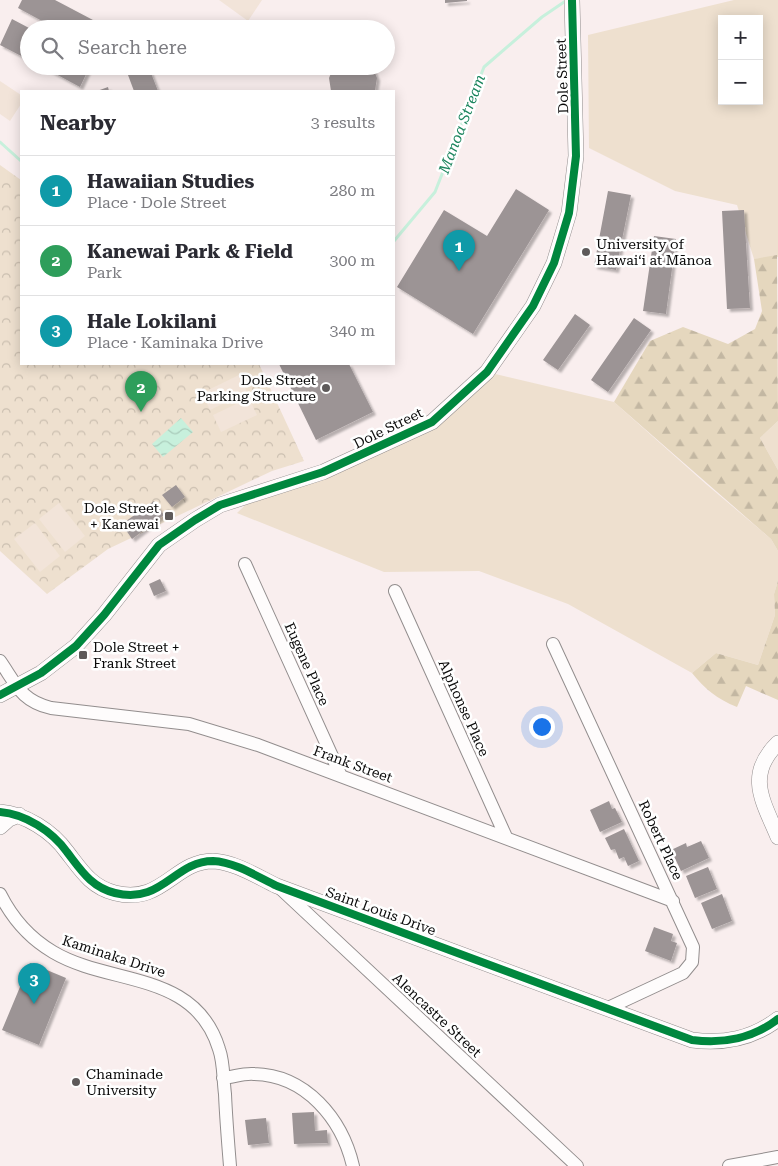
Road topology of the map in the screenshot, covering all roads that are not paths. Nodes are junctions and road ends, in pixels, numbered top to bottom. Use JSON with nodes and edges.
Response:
{"nodes":[{"id":1,"x":572,"y":0,"type":"edge"},
{"id":2,"x":245,"y":564,"type":"dead end"},
{"id":3,"x":394,"y":591,"type":"dead end"},
{"id":4,"x":553,"y":644,"type":"dead end"},
{"id":5,"x":0,"y":660,"type":"edge"},
{"id":6,"x":18,"y":687,"type":"junction"},
{"id":7,"x":0,"y":696,"type":"edge"},
{"id":8,"x":778,"y":743,"type":"edge"},
{"id":9,"x":341,"y":776,"type":"junction"},
{"id":10,"x":0,"y":812,"type":"edge"},
{"id":11,"x":19,"y":815,"type":"junction"},
{"id":12,"x":0,"y":827,"type":"edge"},
{"id":13,"x":506,"y":837,"type":"junction"},
{"id":14,"x":778,"y":837,"type":"edge"},
{"id":15,"x":278,"y":886,"type":"junction"},
{"id":16,"x":0,"y":894,"type":"edge"},
{"id":17,"x":672,"y":901,"type":"junction"},
{"id":18,"x":608,"y":1008,"type":"junction"},
{"id":19,"x":778,"y":1019,"type":"edge"},
{"id":20,"x":223,"y":1078,"type":"junction"},
{"id":21,"x":778,"y":1157,"type":"edge"},
{"id":22,"x":230,"y":1166,"type":"edge"},
{"id":23,"x":353,"y":1166,"type":"edge"},
{"id":24,"x":577,"y":1166,"type":"edge"},
{"id":25,"x":729,"y":1166,"type":"edge"}],
"edges":[{"from":1,"to":6,"type":"street","name":"Dole Street"},
{"from":2,"to":9,"type":"street","name":"Eugene Place"},
{"from":3,"to":13,"type":"street","name":"Alphonse Place"},
{"from":4,"to":17,"type":"street","name":"Robert Place"},
{"from":5,"to":6,"type":"street","name":"Frank Street"},
{"from":6,"to":7,"type":"street","name":"Dole Street"},
{"from":6,"to":9,"type":"street","name":"Frank Street"},
{"from":8,"to":14,"type":"street"},
{"from":9,"to":13,"type":"street","name":"Frank Street"},
{"from":10,"to":11,"type":"street","name":"Saint Louis Drive"},
{"from":11,"to":12,"type":"street"},
{"from":11,"to":15,"type":"street","name":"Saint Louis Drive"},
{"from":13,"to":17,"type":"street","name":"Frank Street"},
{"from":15,"to":18,"type":"street","name":"Saint Louis Drive"},
{"from":15,"to":24,"type":"street","name":"Alencastre Street"},
{"from":16,"to":20,"type":"street","name":"Kaminaka Drive"},
{"from":17,"to":18,"type":"street","name":"Robert Place"},
{"from":18,"to":19,"type":"street","name":"Saint Louis Drive"},
{"from":20,"to":22,"type":"street","name":"Kaminaka Drive"},
{"from":20,"to":23,"type":"street"},
{"from":21,"to":25,"type":"street"}]}
